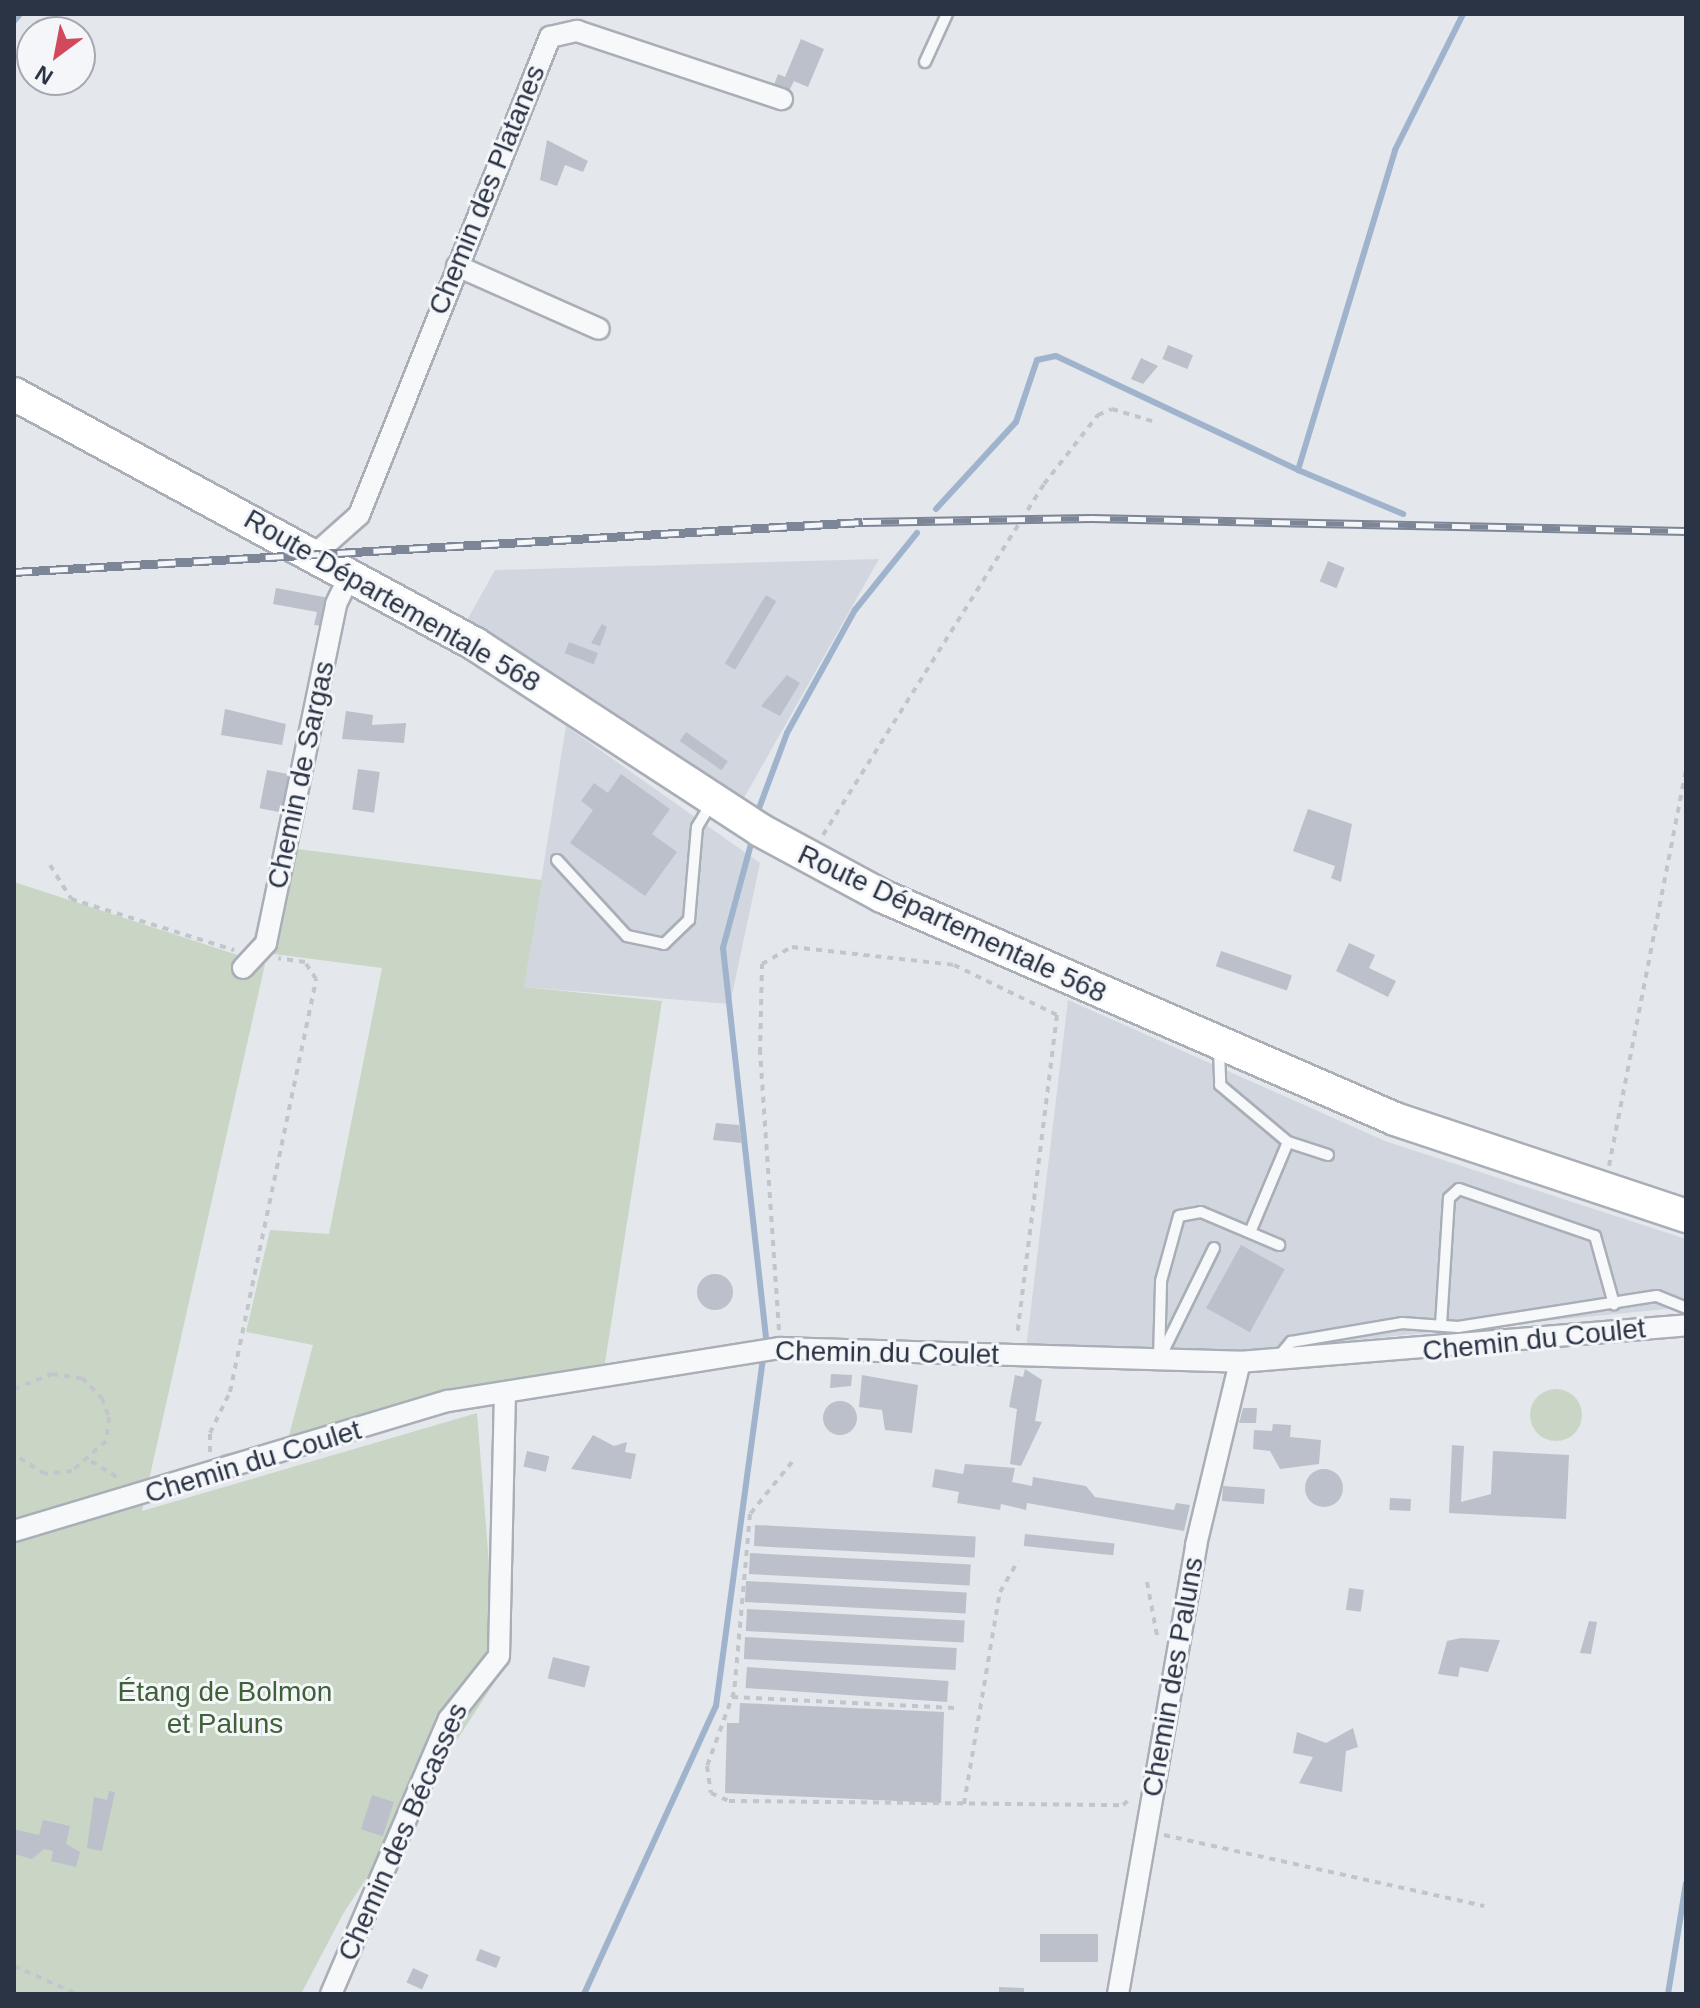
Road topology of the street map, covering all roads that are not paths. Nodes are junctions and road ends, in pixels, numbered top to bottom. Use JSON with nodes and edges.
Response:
{"nodes":[{"id":1,"x":947,"y":14,"type":"edge"},
{"id":2,"x":925,"y":62,"type":"dead end"},
{"id":3,"x":782,"y":99,"type":"dead end"},
{"id":4,"x":457,"y":266,"type":"junction"},
{"id":5,"x":599,"y":329,"type":"dead end"},
{"id":6,"x":14,"y":394,"type":"edge"},
{"id":7,"x":314,"y":555,"type":"junction"},
{"id":8,"x":350,"y":575,"type":"junction"},
{"id":9,"x":713,"y":800,"type":"junction"},
{"id":10,"x":557,"y":860,"type":"dead end"},
{"id":11,"x":250,"y":962,"type":"road end"},
{"id":12,"x":1219,"y":1047,"type":"junction"},
{"id":13,"x":1288,"y":1142,"type":"junction"},
{"id":14,"x":1328,"y":1155,"type":"dead end"},
{"id":15,"x":1686,"y":1216,"type":"edge"},
{"id":16,"x":1251,"y":1230,"type":"junction"},
{"id":17,"x":1279,"y":1245,"type":"dead end"},
{"id":18,"x":1214,"y":1248,"type":"dead end"},
{"id":19,"x":1614,"y":1304,"type":"junction"},
{"id":20,"x":1686,"y":1308,"type":"edge"},
{"id":21,"x":1441,"y":1325,"type":"junction"},
{"id":22,"x":1686,"y":1325,"type":"edge"},
{"id":23,"x":1159,"y":1360,"type":"junction"},
{"id":24,"x":1275,"y":1361,"type":"junction"},
{"id":25,"x":1240,"y":1362,"type":"junction"},
{"id":26,"x":505,"y":1395,"type":"junction"},
{"id":27,"x":14,"y":1531,"type":"edge"},
{"id":28,"x":331,"y":1994,"type":"edge"},
{"id":29,"x":1118,"y":1994,"type":"edge"}],
"edges":[{"from":1,"to":2,"type":"lane"},
{"from":3,"to":4,"type":"street","name":"Chemin des Platanes"},
{"from":4,"to":5,"type":"street"},
{"from":4,"to":7,"type":"street","name":"Chemin des Platanes"},
{"from":6,"to":7,"type":"main road","name":"Route Départementale 568"},
{"from":7,"to":8,"type":"main road","name":"Route Départementale 568"},
{"from":8,"to":9,"type":"main road","name":"Route Départementale 568"},
{"from":8,"to":11,"type":"street","name":"Chemin de Sargas"},
{"from":9,"to":10,"type":"lane"},
{"from":9,"to":12,"type":"main road","name":"Route Départementale 568"},
{"from":12,"to":13,"type":"lane"},
{"from":12,"to":15,"type":"main road","name":"Route Départementale 568"},
{"from":13,"to":14,"type":"lane"},
{"from":13,"to":16,"type":"lane"},
{"from":16,"to":17,"type":"lane"},
{"from":16,"to":23,"type":"lane"},
{"from":18,"to":23,"type":"lane"},
{"from":19,"to":20,"type":"lane"},
{"from":19,"to":21,"type":"lane"},
{"from":19,"to":21,"type":"lane"},
{"from":21,"to":24,"type":"lane"},
{"from":22,"to":24,"type":"street","name":"Chemin du Coulet"},
{"from":23,"to":25,"type":"street","name":"Chemin du Coulet"},
{"from":23,"to":26,"type":"street","name":"Chemin du Coulet"},
{"from":24,"to":25,"type":"street","name":"Chemin du Coulet"},
{"from":25,"to":29,"type":"street","name":"Chemin des Paluns"},
{"from":26,"to":27,"type":"street","name":"Chemin du Coulet"},
{"from":26,"to":28,"type":"street","name":"Chemin des Bécasses"}]}
